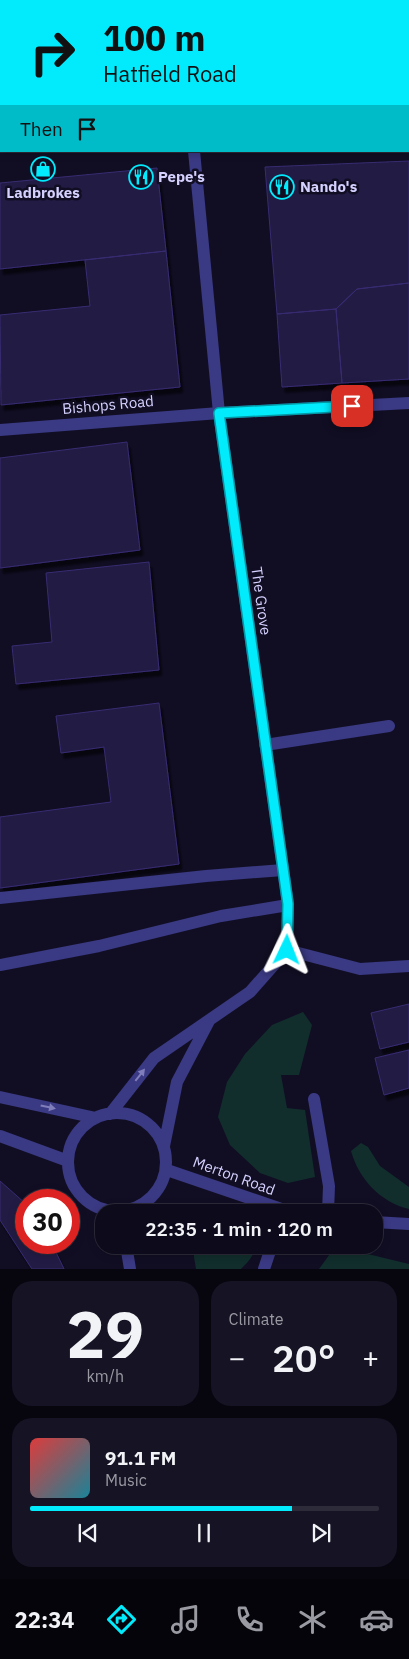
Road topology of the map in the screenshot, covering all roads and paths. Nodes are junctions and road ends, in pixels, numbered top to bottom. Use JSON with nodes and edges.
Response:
{"nodes":[{"id":1,"x":194,"y":152,"type":"edge"},
{"id":2,"x":409,"y":404,"type":"edge"},
{"id":3,"x":219,"y":413,"type":"junction"},
{"id":4,"x":0,"y":430,"type":"edge"},
{"id":5,"x":389,"y":726,"type":"dead end"},
{"id":6,"x":265,"y":745,"type":"junction"},
{"id":7,"x":283,"y":870,"type":"junction"},
{"id":8,"x":0,"y":898,"type":"edge"},
{"id":9,"x":288,"y":904,"type":"junction"},
{"id":10,"x":287,"y":950,"type":"junction"},
{"id":11,"x":0,"y":965,"type":"edge"},
{"id":12,"x":409,"y":966,"type":"edge"},
{"id":13,"x":210,"y":1019,"type":"junction"},
{"id":14,"x":0,"y":1097,"type":"edge"},
{"id":15,"x":314,"y":1099,"type":"dead end"},
{"id":16,"x":110,"y":1114,"type":"junction"},
{"id":17,"x":96,"y":1118,"type":"junction"},
{"id":18,"x":0,"y":1136,"type":"edge"},
{"id":19,"x":164,"y":1146,"type":"junction"},
{"id":20,"x":68,"y":1161,"type":"junction"},
{"id":21,"x":167,"y":1170,"type":"junction"},
{"id":22,"x":144,"y":1204,"type":"edge"},
{"id":23,"x":263,"y":1204,"type":"edge"},
{"id":24,"x":328,"y":1204,"type":"edge"},
{"id":25,"x":95,"y":1206,"type":"edge"},
{"id":26,"x":383,"y":1223,"type":"edge"},
{"id":27,"x":409,"y":1224,"type":"edge"},
{"id":28,"x":128,"y":1254,"type":"edge"},
{"id":29,"x":269,"y":1254,"type":"edge"},
{"id":30,"x":130,"y":1269,"type":"edge"},
{"id":31,"x":264,"y":1269,"type":"edge"}],
"edges":[{"from":1,"to":3,"type":"street","name":"The Grove"},
{"from":2,"to":3,"type":"street","name":"Bishops Road"},
{"from":3,"to":4,"type":"street","name":"Bishops Road"},
{"from":3,"to":6,"type":"street","name":"The Grove"},
{"from":5,"to":6,"type":"street"},
{"from":6,"to":7,"type":"street","name":"The Grove"},
{"from":7,"to":8,"type":"street"},
{"from":7,"to":9,"type":"street","name":"The Grove"},
{"from":9,"to":10,"type":"street","name":"The Grove"},
{"from":9,"to":11,"type":"street"},
{"from":10,"to":12,"type":"street"},
{"from":10,"to":13,"type":"street"},
{"from":16,"to":13,"type":"street","one_way":true},
{"from":13,"to":19,"type":"street"},
{"from":14,"to":17,"type":"street","one_way":true},
{"from":15,"to":24,"type":"street"},
{"from":16,"to":17,"type":"street"},
{"from":16,"to":19,"type":"street"},
{"from":17,"to":20,"type":"street"},
{"from":18,"to":20,"type":"street"},
{"from":19,"to":21,"type":"street"},
{"from":20,"to":25,"type":"street"},
{"from":21,"to":22,"type":"street"},
{"from":21,"to":23,"type":"street","name":"Merton Road"},
{"from":26,"to":27,"type":"street"},
{"from":28,"to":30,"type":"street"},
{"from":29,"to":31,"type":"street"}]}
